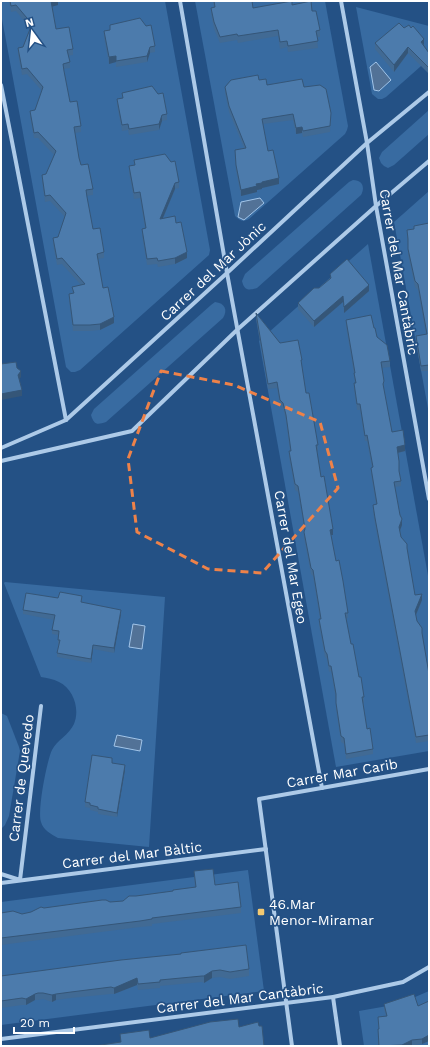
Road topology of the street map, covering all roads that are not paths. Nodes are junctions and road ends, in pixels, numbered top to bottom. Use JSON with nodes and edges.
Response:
{"nodes":[{"id":1,"x":180,"y":1,"type":"edge"},
{"id":2,"x":341,"y":1,"type":"edge"},
{"id":3,"x":1,"y":85,"type":"edge"},
{"id":4,"x":429,"y":92,"type":"edge"},
{"id":5,"x":366,"y":142,"type":"junction"},
{"id":6,"x":429,"y":161,"type":"edge"},
{"id":7,"x":376,"y":206,"type":"junction"},
{"id":8,"x":228,"y":273,"type":"junction"},
{"id":9,"x":238,"y":329,"type":"junction"},
{"id":10,"x":66,"y":420,"type":"junction"},
{"id":11,"x":1,"y":448,"type":"edge"},
{"id":12,"x":1,"y":461,"type":"edge"},
{"id":13,"x":429,"y":499,"type":"edge"},
{"id":14,"x":41,"y":706,"type":"dead end"},
{"id":15,"x":429,"y":769,"type":"edge"},
{"id":16,"x":322,"y":788,"type":"junction"},
{"id":17,"x":266,"y":849,"type":"junction"},
{"id":18,"x":1,"y":874,"type":"edge"},
{"id":19,"x":20,"y":880,"type":"junction"},
{"id":20,"x":1,"y":883,"type":"edge"},
{"id":21,"x":429,"y":967,"type":"edge"},
{"id":22,"x":334,"y":997,"type":"junction"},
{"id":23,"x":286,"y":1003,"type":"junction"},
{"id":24,"x":1,"y":1039,"type":"edge"},
{"id":25,"x":292,"y":1046,"type":"edge"},
{"id":26,"x":340,"y":1046,"type":"edge"}],
"edges":[{"from":1,"to":8,"type":"street","name":"Carrer del Mar Egeo"},
{"from":2,"to":5,"type":"street","name":"Carrer del Mar Cantàbric"},
{"from":3,"to":10,"type":"street"},
{"from":4,"to":5,"type":"street","name":"Carrer del Mar Jònic"},
{"from":5,"to":7,"type":"street","name":"Carrer del Mar Cantàbric"},
{"from":5,"to":8,"type":"street","name":"Carrer del Mar Jònic"},
{"from":6,"to":7,"type":"street"},
{"from":7,"to":9,"type":"street"},
{"from":7,"to":13,"type":"street","name":"Carrer del Mar Cantàbric"},
{"from":8,"to":9,"type":"street","name":"Carrer del Mar Egeo"},
{"from":8,"to":10,"type":"street","name":"Carrer del Mar Jònic"},
{"from":9,"to":12,"type":"street"},
{"from":9,"to":16,"type":"street","name":"Carrer del Mar Egeo"},
{"from":10,"to":11,"type":"street","name":"Carrer del Mar Jònic"},
{"from":14,"to":19,"type":"street","name":"Carrer de Quevedo"},
{"from":15,"to":16,"type":"street","name":"Carrer Mar Carib"},
{"from":16,"to":17,"type":"street","name":"Carrer Mar Carib"},
{"from":17,"to":19,"type":"street","name":"Carrer del Mar Bàltic"},
{"from":17,"to":23,"type":"street"},
{"from":18,"to":19,"type":"street"},
{"from":19,"to":20,"type":"street","name":"Carrer del Mar Bàltic"},
{"from":21,"to":22,"type":"street","name":"Carrer del Mar Cantàbric"},
{"from":22,"to":23,"type":"street","name":"Carrer del Mar Cantàbric"},
{"from":22,"to":26,"type":"street"},
{"from":23,"to":24,"type":"street","name":"Carrer del Mar Cantàbric"},
{"from":23,"to":25,"type":"street"}]}
